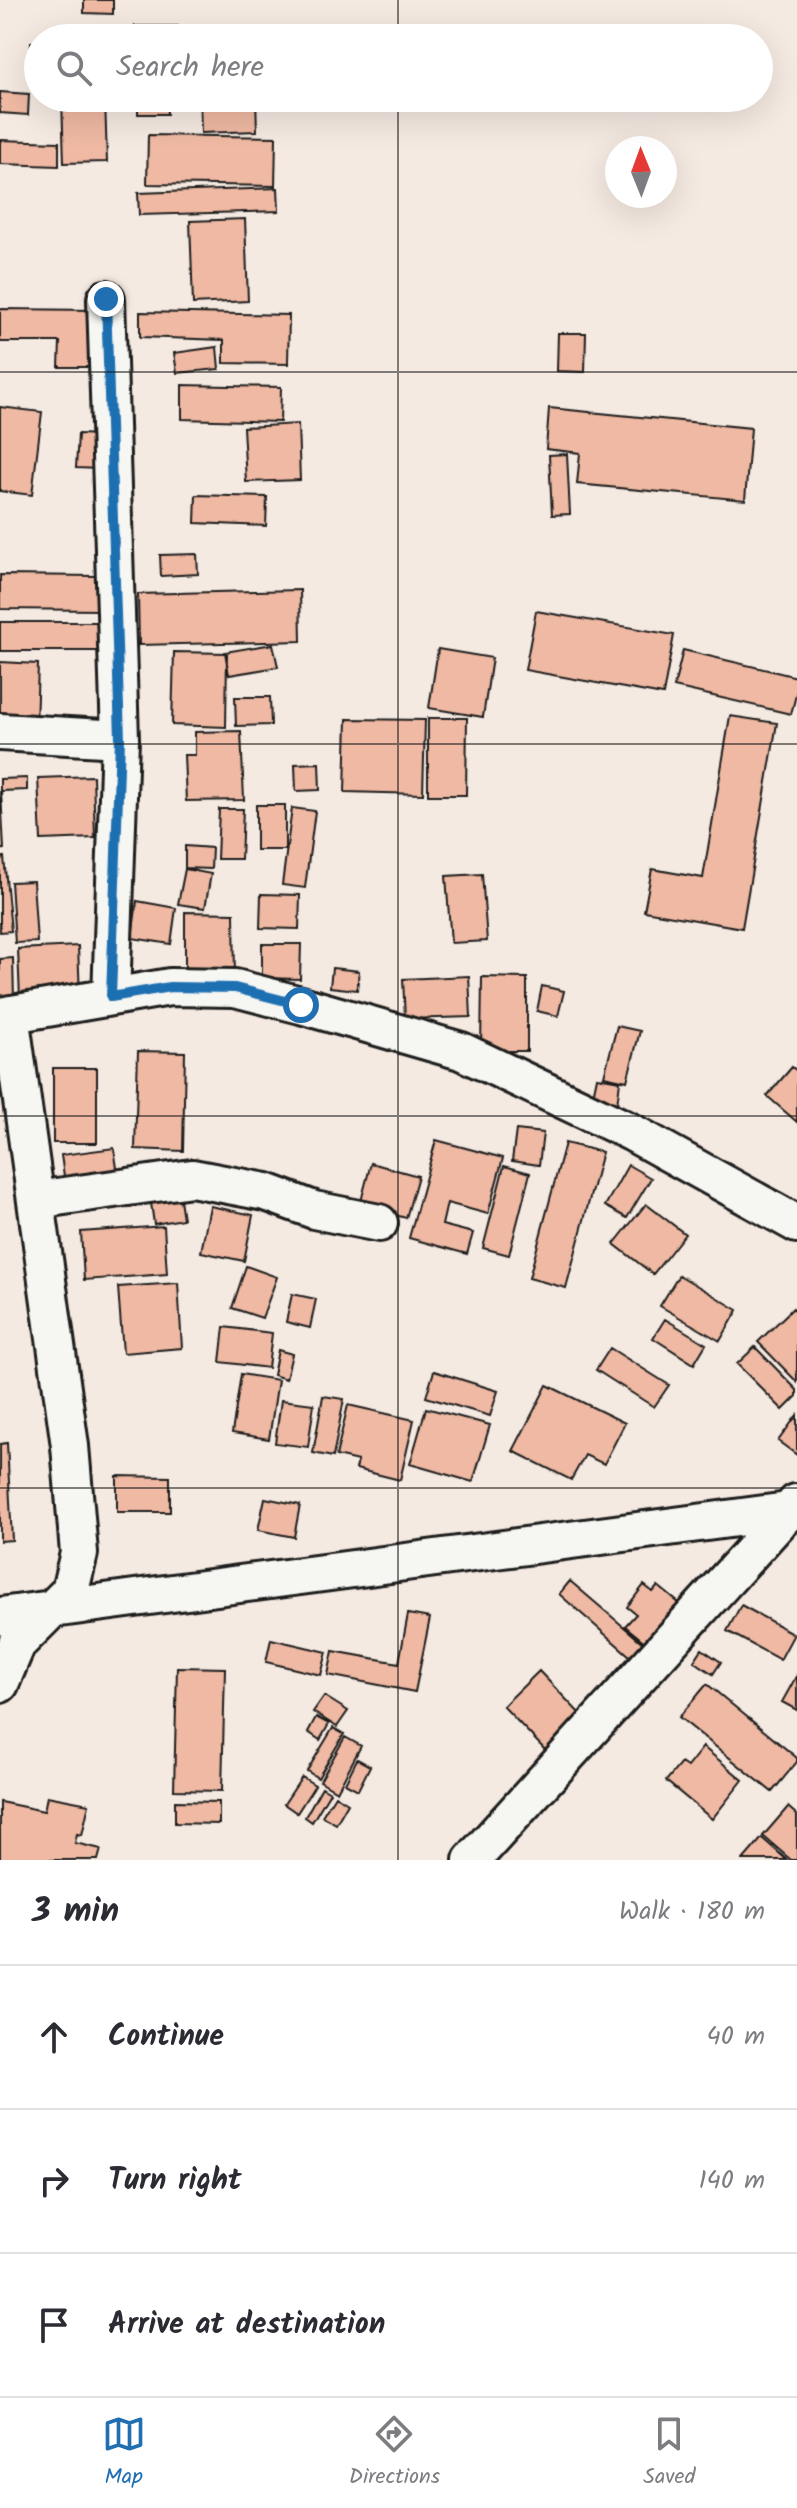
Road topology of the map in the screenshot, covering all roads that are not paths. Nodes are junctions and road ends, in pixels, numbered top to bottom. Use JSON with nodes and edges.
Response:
{"nodes":[{"id":1,"x":106,"y":299,"type":"dead end"},
{"id":2,"x":0,"y":732,"type":"edge"},
{"id":3,"x":120,"y":739,"type":"junction"},
{"id":4,"x":111,"y":997,"type":"junction"},
{"id":5,"x":5,"y":1015,"type":"edge"},
{"id":6,"x":36,"y":1200,"type":"junction"},
{"id":7,"x":379,"y":1223,"type":"dead end"},
{"id":8,"x":797,"y":1224,"type":"edge"},
{"id":9,"x":793,"y":1506,"type":"edge"},
{"id":10,"x":51,"y":1610,"type":"junction"},
{"id":11,"x":0,"y":1616,"type":"edge"},
{"id":12,"x":0,"y":1684,"type":"edge"},
{"id":13,"x":472,"y":1860,"type":"edge"}],
"edges":[{"from":1,"to":3,"type":"street"},
{"from":2,"to":3,"type":"street"},
{"from":3,"to":4,"type":"street"},
{"from":4,"to":5,"type":"street"},
{"from":4,"to":8,"type":"street"},
{"from":5,"to":6,"type":"street"},
{"from":6,"to":7,"type":"street"},
{"from":6,"to":10,"type":"street"},
{"from":9,"to":10,"type":"street"},
{"from":9,"to":13,"type":"street"},
{"from":10,"to":11,"type":"street"},
{"from":10,"to":12,"type":"street"}]}
